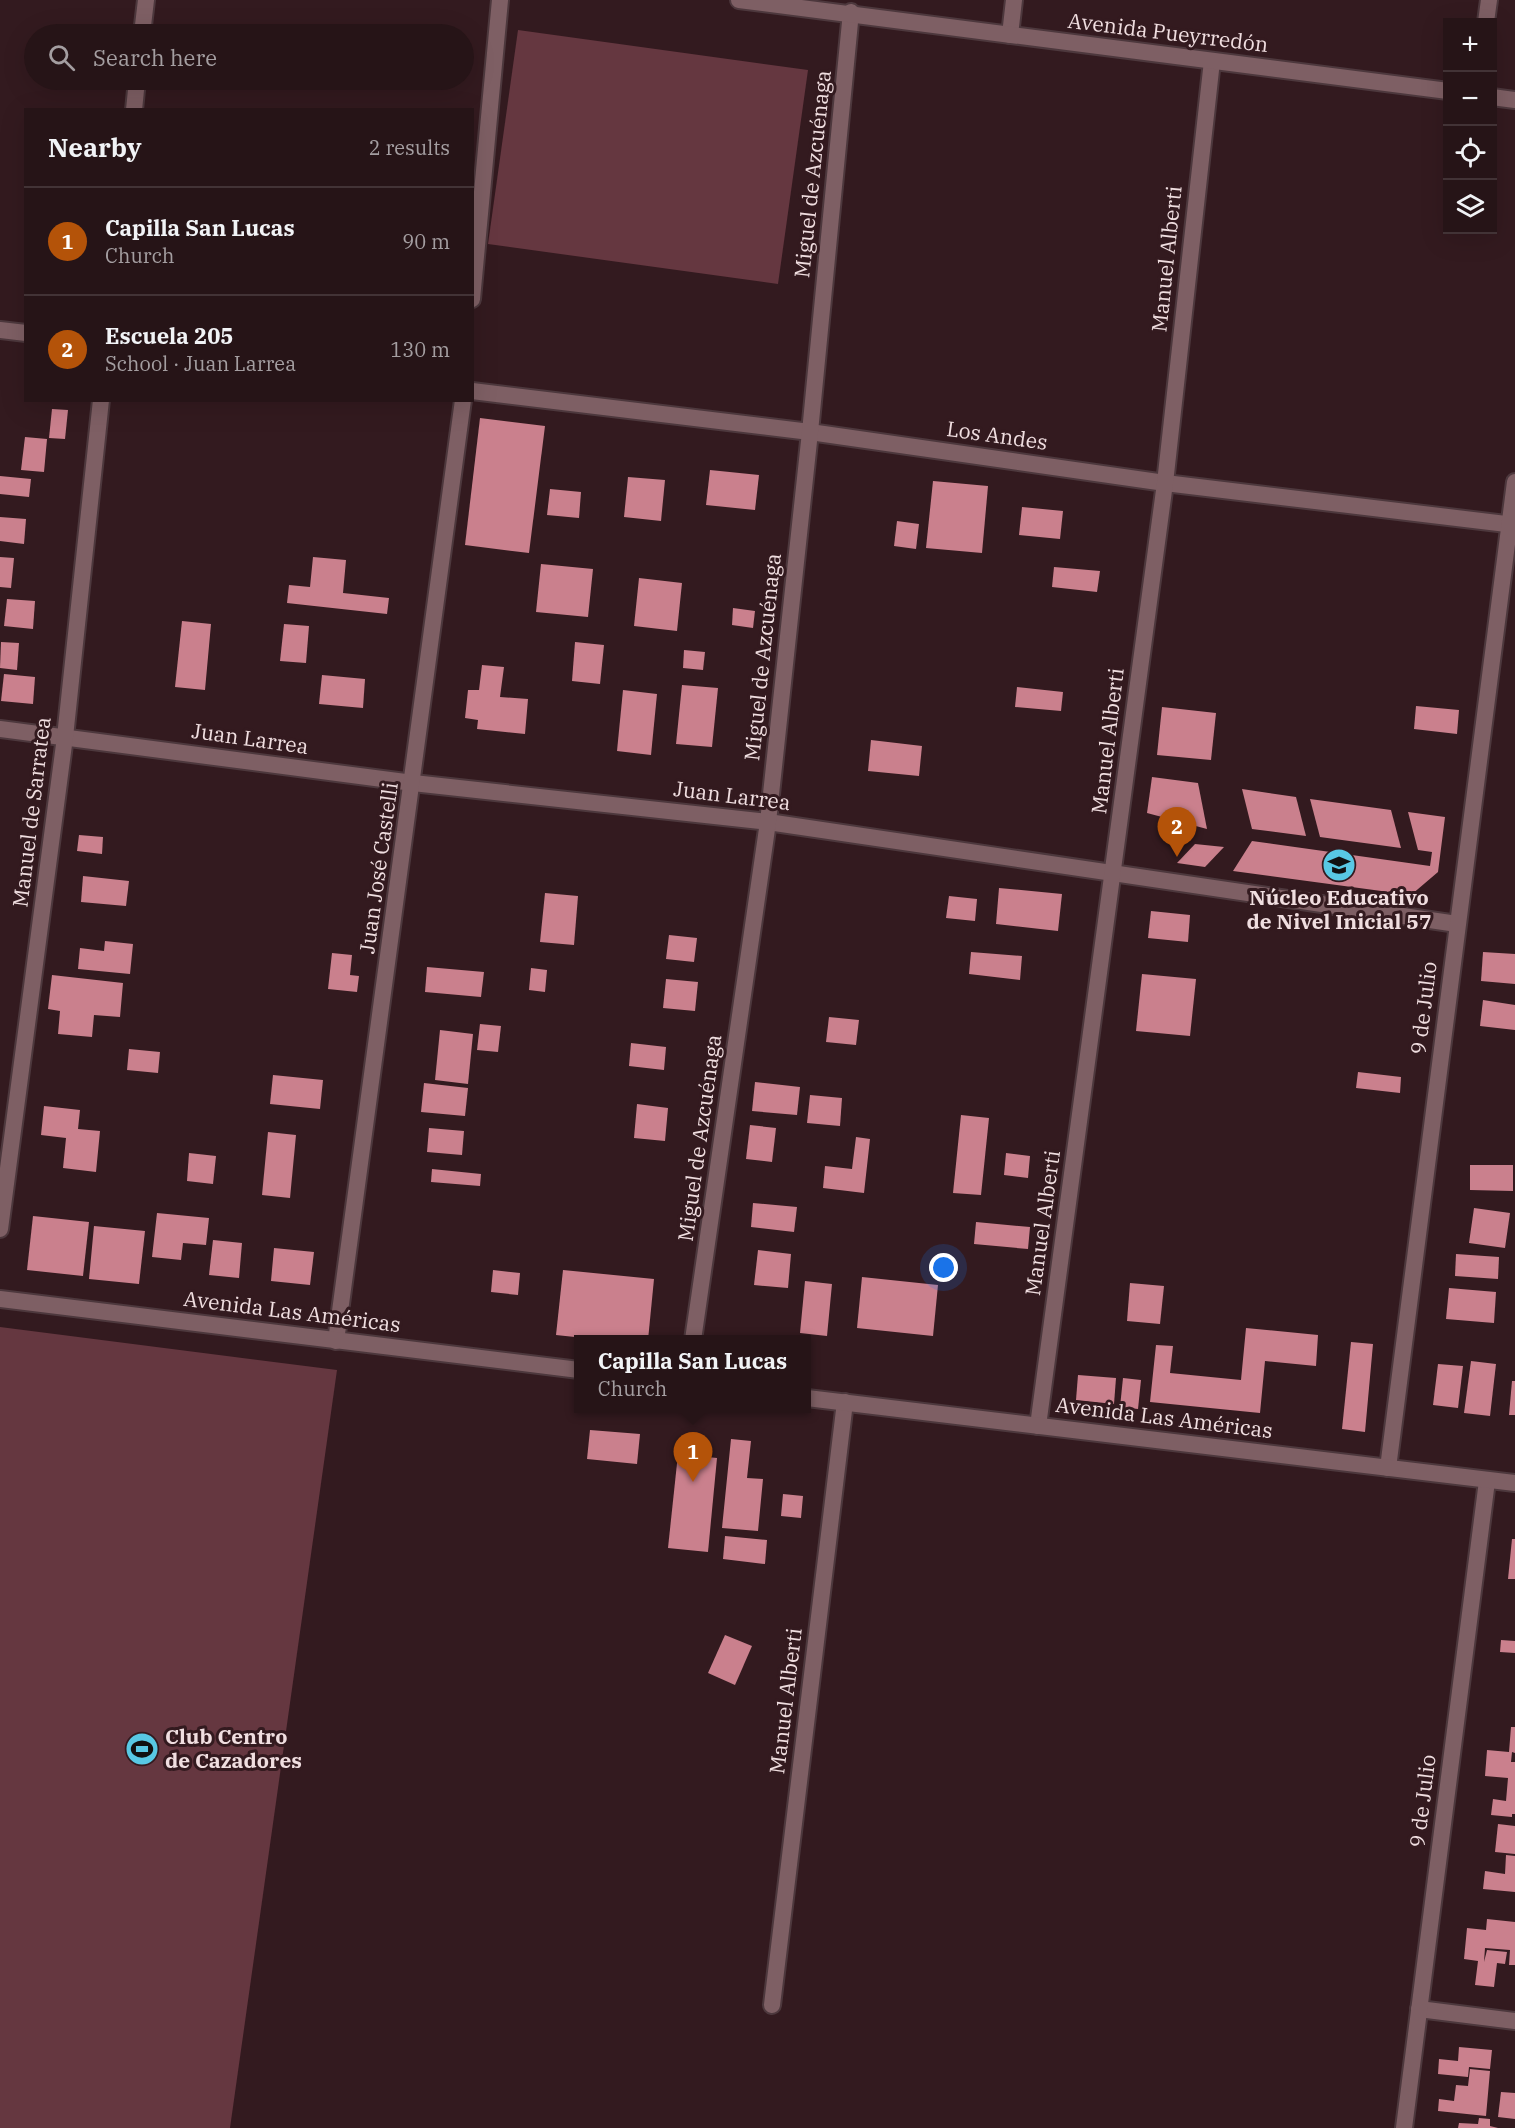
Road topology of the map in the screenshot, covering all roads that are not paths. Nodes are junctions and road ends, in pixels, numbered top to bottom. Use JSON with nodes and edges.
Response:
{"nodes":[{"id":1,"x":146,"y":0,"type":"edge"},
{"id":2,"x":500,"y":0,"type":"edge"},
{"id":3,"x":740,"y":0,"type":"edge"},
{"id":4,"x":1014,"y":0,"type":"edge"},
{"id":5,"x":1489,"y":0,"type":"edge"},
{"id":6,"x":851,"y":12,"type":"junction"},
{"id":7,"x":1487,"y":18,"type":"edge"},
{"id":8,"x":143,"y":24,"type":"edge"},
{"id":9,"x":1010,"y":35,"type":"junction"},
{"id":10,"x":1212,"y":61,"type":"junction"},
{"id":11,"x":136,"y":90,"type":"edge"},
{"id":12,"x":1443,"y":90,"type":"edge"},
{"id":13,"x":1497,"y":98,"type":"edge"},
{"id":14,"x":1515,"y":100,"type":"edge"},
{"id":15,"x":134,"y":108,"type":"edge"},
{"id":16,"x":474,"y":278,"type":"edge"},
{"id":17,"x":0,"y":330,"type":"edge"},
{"id":18,"x":24,"y":333,"type":"edge"},
{"id":19,"x":474,"y":391,"type":"edge"},
{"id":20,"x":101,"y":402,"type":"edge"},
{"id":21,"x":463,"y":402,"type":"edge"},
{"id":22,"x":810,"y":432,"type":"junction"},
{"id":23,"x":1515,"y":482,"type":"edge"},
{"id":24,"x":1165,"y":483,"type":"junction"},
{"id":25,"x":1513,"y":525,"type":"edge"},
{"id":26,"x":0,"y":729,"type":"edge"},
{"id":27,"x":65,"y":737,"type":"junction"},
{"id":28,"x":413,"y":783,"type":"junction"},
{"id":29,"x":768,"y":822,"type":"junction"},
{"id":30,"x":1114,"y":873,"type":"junction"},
{"id":31,"x":1457,"y":924,"type":"junction"},
{"id":32,"x":0,"y":1229,"type":"edge"},
{"id":33,"x":0,"y":1299,"type":"edge"},
{"id":34,"x":694,"y":1335,"type":"edge"},
{"id":35,"x":336,"y":1341,"type":"junction"},
{"id":36,"x":574,"y":1369,"type":"edge"},
{"id":37,"x":811,"y":1398,"type":"edge"},
{"id":38,"x":845,"y":1402,"type":"junction"},
{"id":39,"x":1038,"y":1426,"type":"junction"},
{"id":40,"x":1388,"y":1468,"type":"junction"},
{"id":41,"x":1487,"y":1481,"type":"junction"},
{"id":42,"x":1515,"y":1484,"type":"edge"},
{"id":43,"x":772,"y":2005,"type":"dead end"},
{"id":44,"x":1419,"y":2009,"type":"junction"},
{"id":45,"x":1515,"y":2021,"type":"edge"},
{"id":46,"x":1404,"y":2128,"type":"edge"}],
"edges":[{"from":1,"to":8,"type":"street"},
{"from":2,"to":16,"type":"street"},
{"from":3,"to":6,"type":"street","name":"Avenida Pueyrredón"},
{"from":4,"to":9,"type":"street"},
{"from":5,"to":7,"type":"street"},
{"from":6,"to":9,"type":"street","name":"Avenida Pueyrredón"},
{"from":6,"to":22,"type":"street","name":"Miguel de Azcuénaga"},
{"from":9,"to":10,"type":"street","name":"Avenida Pueyrredón"},
{"from":10,"to":12,"type":"street","name":"Avenida Pueyrredón"},
{"from":10,"to":24,"type":"street","name":"Manuel Alberti"},
{"from":11,"to":15,"type":"street"},
{"from":13,"to":14,"type":"street"},
{"from":17,"to":18,"type":"street"},
{"from":19,"to":22,"type":"street","name":"Los Andes"},
{"from":20,"to":27,"type":"street","name":"Manuel de Sarratea"},
{"from":21,"to":28,"type":"street","name":"Juan José Castelli"},
{"from":22,"to":24,"type":"street","name":"Los Andes"},
{"from":22,"to":29,"type":"street","name":"Miguel de Azcuénaga"},
{"from":23,"to":25,"type":"street","name":"9 de Julio"},
{"from":24,"to":25,"type":"street","name":"Los Andes"},
{"from":24,"to":30,"type":"street","name":"Manuel Alberti"},
{"from":25,"to":31,"type":"street","name":"9 de Julio"},
{"from":26,"to":27,"type":"street","name":"Juan Larrea"},
{"from":27,"to":28,"type":"street","name":"Juan Larrea"},
{"from":27,"to":32,"type":"street","name":"Manuel de Sarratea"},
{"from":28,"to":29,"type":"street","name":"Juan Larrea"},
{"from":28,"to":35,"type":"street","name":"Juan José Castelli"},
{"from":29,"to":30,"type":"street","name":"Juan Larrea"},
{"from":29,"to":34,"type":"street","name":"Miguel de Azcuénaga"},
{"from":30,"to":31,"type":"street","name":"Juan Larrea"},
{"from":30,"to":39,"type":"street","name":"Manuel Alberti"},
{"from":31,"to":40,"type":"street","name":"9 de Julio"},
{"from":33,"to":35,"type":"street","name":"Avenida Las Américas"},
{"from":35,"to":36,"type":"street","name":"Avenida Las Américas"},
{"from":37,"to":38,"type":"street","name":"Avenida Las Américas"},
{"from":38,"to":39,"type":"street","name":"Avenida Las Américas"},
{"from":38,"to":43,"type":"street","name":"Manuel Alberti"},
{"from":39,"to":40,"type":"street","name":"Avenida Las Américas"},
{"from":40,"to":41,"type":"street","name":"Avenida Las Américas"},
{"from":41,"to":42,"type":"street","name":"Avenida Las Américas"},
{"from":41,"to":44,"type":"street","name":"9 de Julio"},
{"from":44,"to":45,"type":"street"},
{"from":44,"to":46,"type":"street","name":"9 de Julio"}]}
